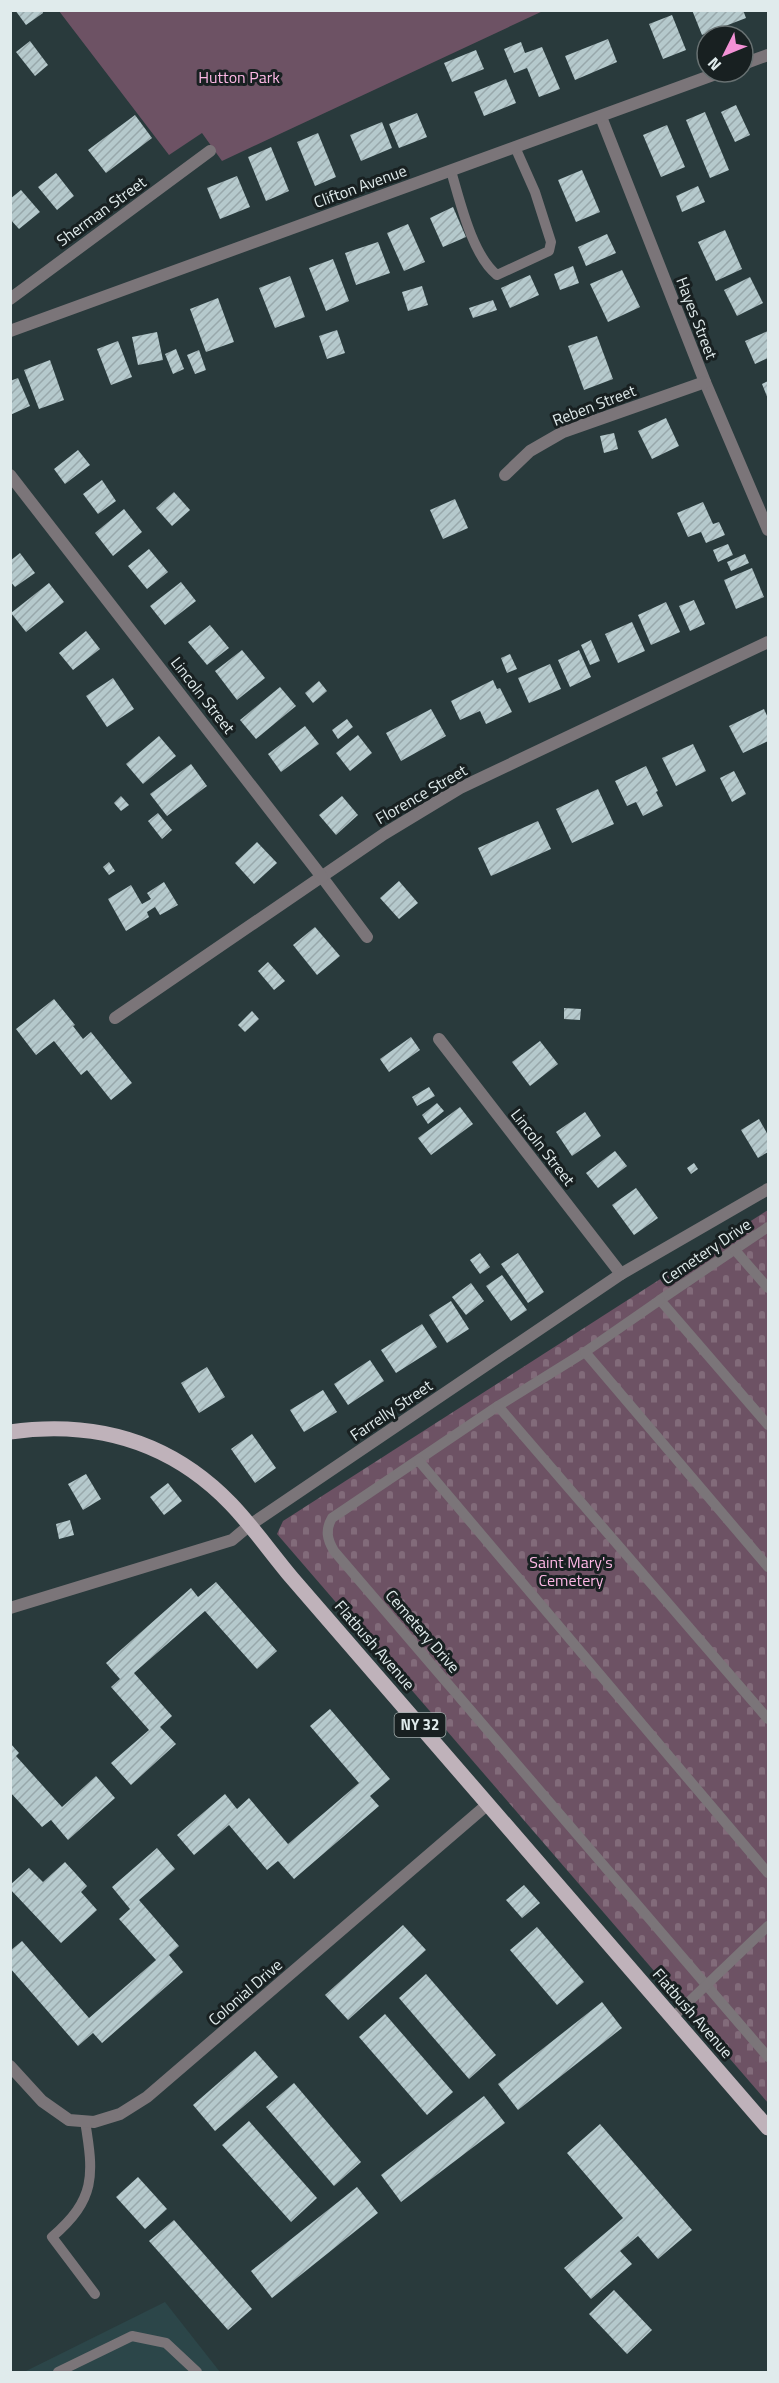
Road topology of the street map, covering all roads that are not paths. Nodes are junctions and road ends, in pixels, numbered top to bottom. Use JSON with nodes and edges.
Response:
{"nodes":[{"id":1,"x":695,"y":82,"type":"edge"},
{"id":2,"x":601,"y":117,"type":"junction"},
{"id":3,"x":515,"y":147,"type":"junction"},
{"id":4,"x":210,"y":151,"type":"dead end"},
{"id":5,"x":451,"y":171,"type":"junction"},
{"id":6,"x":10,"y":298,"type":"edge"},
{"id":7,"x":10,"y":331,"type":"edge"},
{"id":8,"x":705,"y":382,"type":"junction"},
{"id":9,"x":10,"y":475,"type":"edge"},
{"id":10,"x":505,"y":475,"type":"dead end"},
{"id":11,"x":768,"y":530,"type":"edge"},
{"id":12,"x":768,"y":642,"type":"edge"},
{"id":13,"x":322,"y":877,"type":"junction"},
{"id":14,"x":367,"y":937,"type":"dead end"},
{"id":15,"x":115,"y":1018,"type":"dead end"},
{"id":16,"x":439,"y":1039,"type":"dead end"},
{"id":17,"x":768,"y":1189,"type":"edge"},
{"id":18,"x":768,"y":1227,"type":"edge"},
{"id":19,"x":734,"y":1250,"type":"junction"},
{"id":20,"x":621,"y":1274,"type":"junction"},
{"id":21,"x":768,"y":1288,"type":"edge"},
{"id":22,"x":660,"y":1300,"type":"junction"},
{"id":23,"x":585,"y":1352,"type":"junction"},
{"id":24,"x":498,"y":1406,"type":"junction"},
{"id":25,"x":768,"y":1425,"type":"edge"},
{"id":26,"x":10,"y":1432,"type":"edge"},
{"id":27,"x":419,"y":1461,"type":"junction"},
{"id":28,"x":250,"y":1525,"type":"junction"},
{"id":29,"x":768,"y":1567,"type":"edge"},
{"id":30,"x":10,"y":1608,"type":"edge"},
{"id":31,"x":768,"y":1719,"type":"edge"},
{"id":32,"x":488,"y":1804,"type":"junction"},
{"id":33,"x":768,"y":1873,"type":"edge"},
{"id":34,"x":768,"y":1926,"type":"edge"},
{"id":35,"x":707,"y":1985,"type":"junction"},
{"id":36,"x":673,"y":2017,"type":"junction"},
{"id":37,"x":768,"y":2057,"type":"edge"},
{"id":38,"x":10,"y":2066,"type":"edge"},
{"id":39,"x":85,"y":2121,"type":"junction"},
{"id":40,"x":768,"y":2128,"type":"edge"},
{"id":41,"x":95,"y":2294,"type":"dead end"},
{"id":42,"x":58,"y":2373,"type":"edge"},
{"id":43,"x":197,"y":2373,"type":"edge"}],
"edges":[{"from":1,"to":2,"type":"street","name":"Clifton Avenue"},
{"from":2,"to":3,"type":"street","name":"Clifton Avenue"},
{"from":2,"to":8,"type":"street","name":"Hayes Street"},
{"from":3,"to":5,"type":"street","name":"Clifton Avenue"},
{"from":3,"to":5,"type":"lane"},
{"from":4,"to":6,"type":"street","name":"Sherman Street"},
{"from":5,"to":7,"type":"street","name":"Clifton Avenue"},
{"from":8,"to":10,"type":"street","name":"Reben Street"},
{"from":8,"to":11,"type":"street","name":"Hayes Street"},
{"from":9,"to":13,"type":"street","name":"Lincoln Street"},
{"from":12,"to":13,"type":"street","name":"Florence Street"},
{"from":13,"to":14,"type":"street","name":"Lincoln Street"},
{"from":13,"to":15,"type":"street","name":"Florence Street"},
{"from":16,"to":20,"type":"street","name":"Lincoln Street"},
{"from":17,"to":20,"type":"street","name":"Farrelly Street"},
{"from":18,"to":19,"type":"lane","name":"Cemetery Drive"},
{"from":19,"to":21,"type":"lane"},
{"from":19,"to":22,"type":"lane","name":"Cemetery Drive"},
{"from":20,"to":28,"type":"street","name":"Farrelly Street"},
{"from":22,"to":23,"type":"lane","name":"Cemetery Drive"},
{"from":22,"to":25,"type":"lane","name":"Cemetery Drive"},
{"from":23,"to":24,"type":"lane","name":"Cemetery Drive"},
{"from":23,"to":29,"type":"lane"},
{"from":24,"to":27,"type":"lane","name":"Cemetery Drive"},
{"from":24,"to":31,"type":"lane"},
{"from":26,"to":28,"type":"main road","name":"Flatbush Avenue","number":"NY 32"},
{"from":27,"to":33,"type":"lane"},
{"from":27,"to":35,"type":"lane","name":"Cemetery Drive"},
{"from":28,"to":30,"type":"street","name":"Farrelly Street"},
{"from":28,"to":32,"type":"main road","name":"Flatbush Avenue","number":"NY 32"},
{"from":32,"to":36,"type":"main road","name":"Flatbush Avenue","number":"NY 32"},
{"from":32,"to":39,"type":"street","name":"Colonial Drive"},
{"from":34,"to":35,"type":"lane"},
{"from":35,"to":36,"type":"lane"},
{"from":35,"to":37,"type":"lane","name":"Cemetery Drive"},
{"from":36,"to":40,"type":"main road","name":"Flatbush Avenue","number":"NY 32"},
{"from":38,"to":39,"type":"street","name":"Colonial Drive"},
{"from":39,"to":41,"type":"lane"},
{"from":42,"to":43,"type":"lane"}]}
